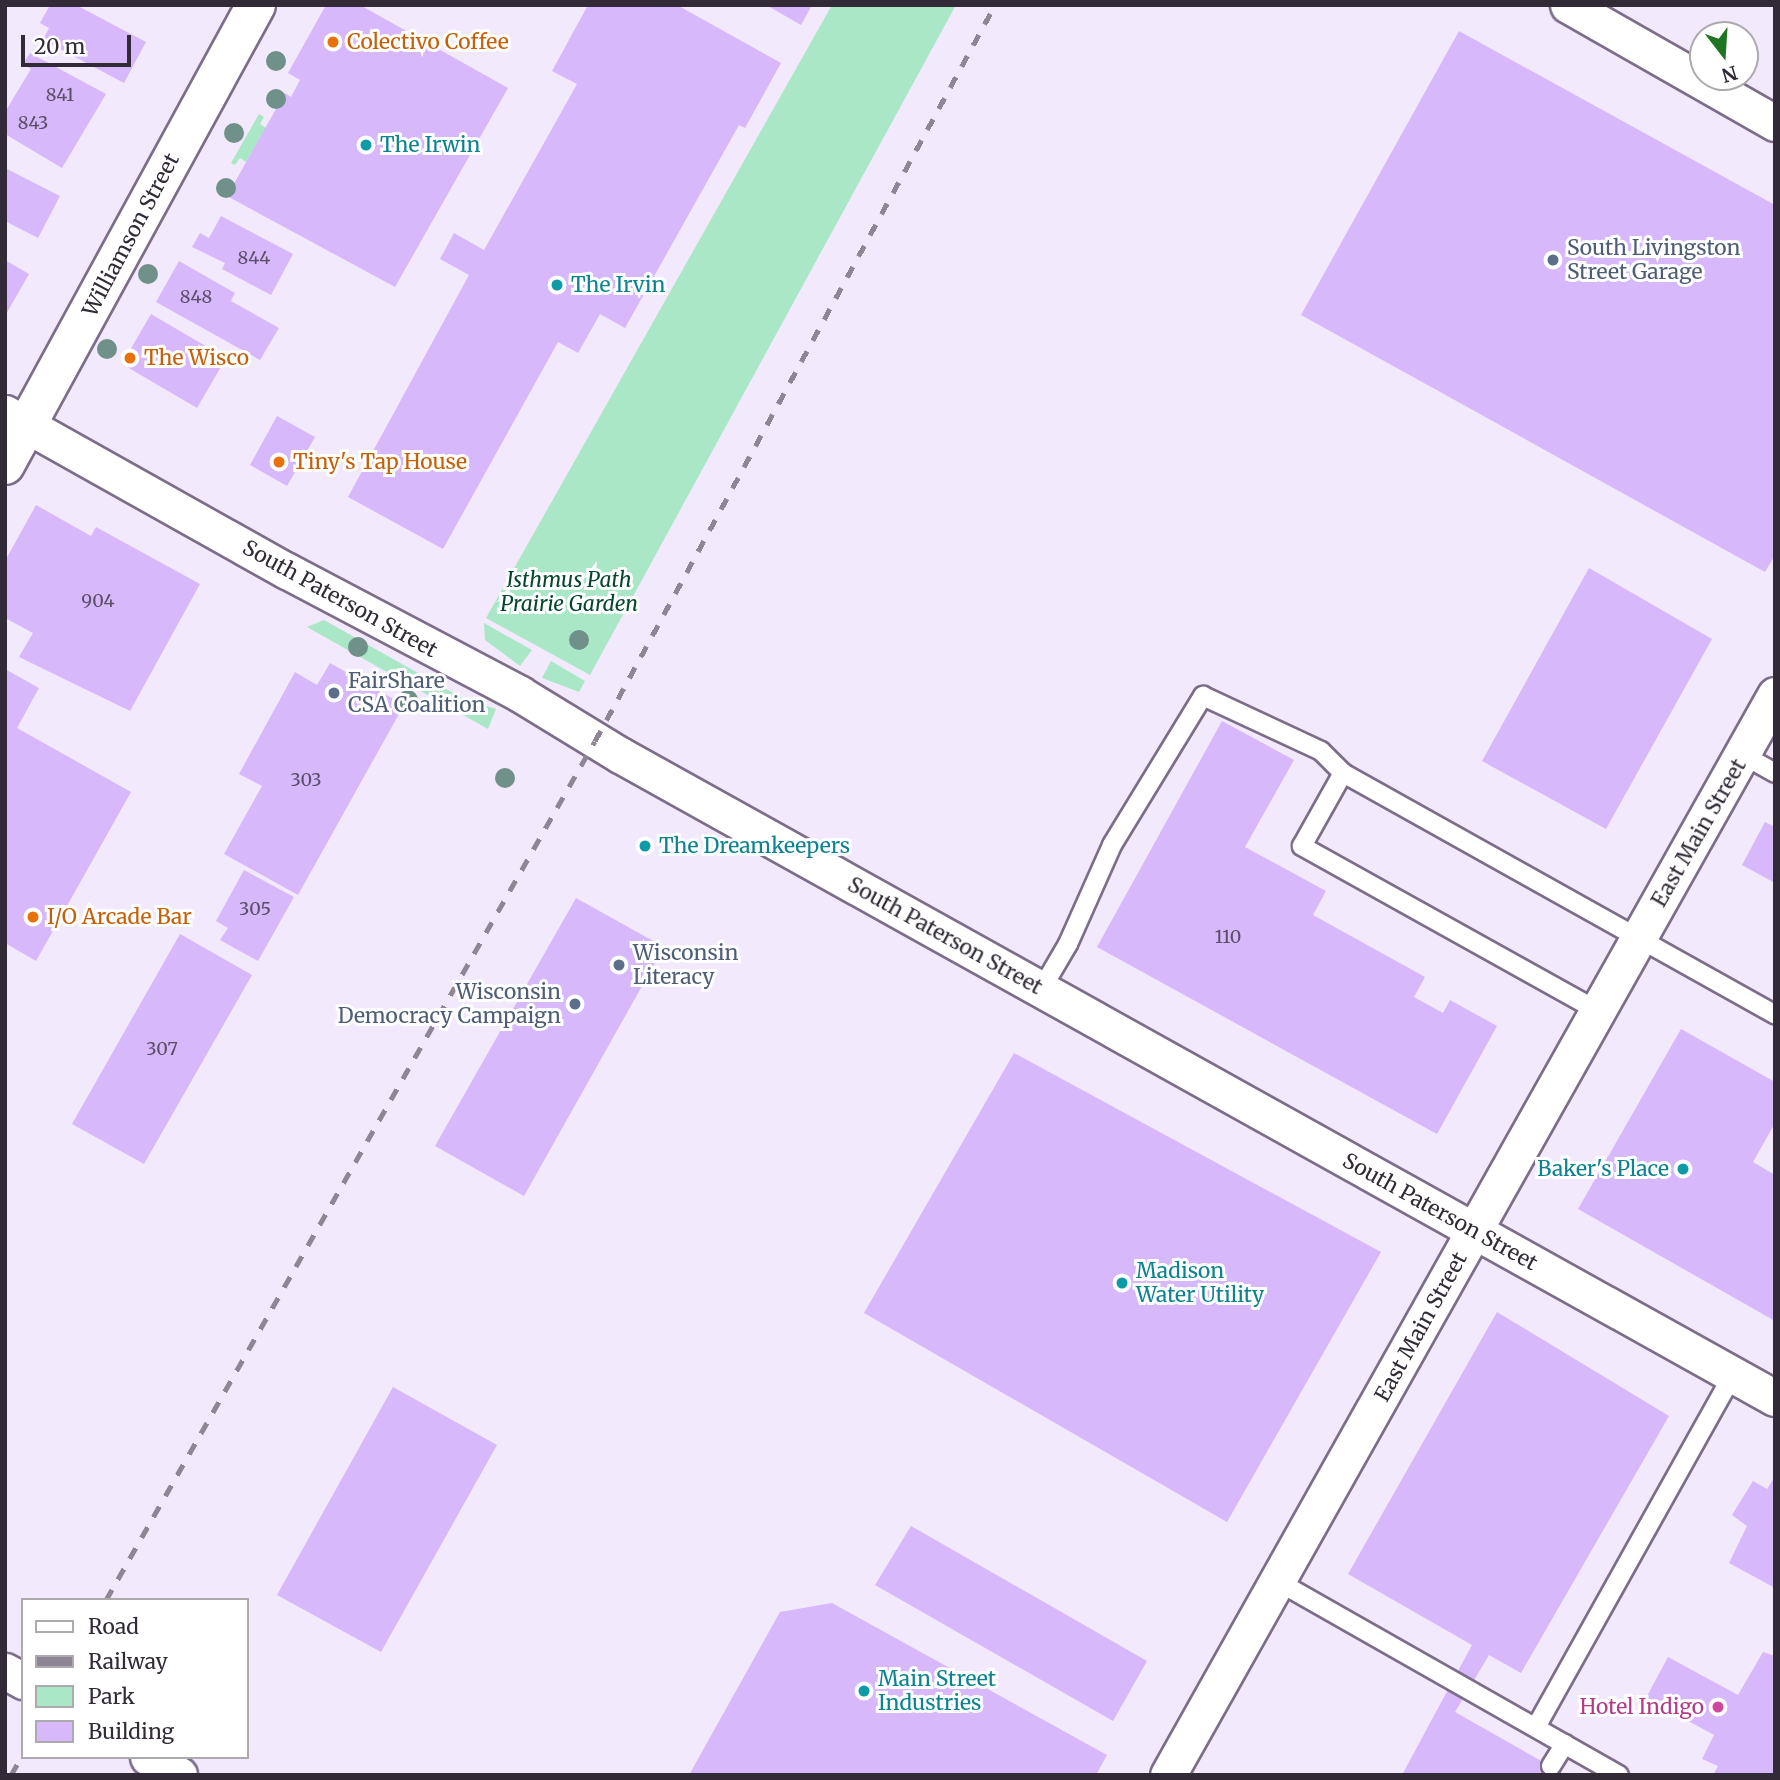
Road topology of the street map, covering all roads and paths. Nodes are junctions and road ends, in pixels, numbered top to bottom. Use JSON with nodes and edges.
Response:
{"nodes":[{"id":1,"x":256,"y":5,"type":"edge"},
{"id":2,"x":1568,"y":5,"type":"edge"},
{"id":3,"x":1775,"y":123,"type":"edge"},
{"id":4,"x":17,"y":419,"type":"edge"},
{"id":5,"x":5,"y":465,"type":"edge"},
{"id":6,"x":1775,"y":695,"type":"edge"},
{"id":7,"x":1743,"y":755,"type":"junction"},
{"id":8,"x":1343,"y":773,"type":"junction"},
{"id":9,"x":1775,"y":773,"type":"edge"},
{"id":10,"x":1639,"y":938,"type":"junction"},
{"id":11,"x":1041,"y":989,"type":"junction"},
{"id":12,"x":1598,"y":1010,"type":"junction"},
{"id":13,"x":1775,"y":1014,"type":"edge"},
{"id":14,"x":1475,"y":1231,"type":"junction"},
{"id":15,"x":1733,"y":1375,"type":"junction"},
{"id":16,"x":1775,"y":1398,"type":"edge"},
{"id":17,"x":1279,"y":1582,"type":"junction"},
{"id":18,"x":5,"y":1671,"type":"edge"},
{"id":19,"x":21,"y":1680,"type":"edge"},
{"id":20,"x":1536,"y":1727,"type":"junction"},
{"id":21,"x":1565,"y":1744,"type":"junction"},
{"id":22,"x":151,"y":1759,"type":"edge"},
{"id":23,"x":1551,"y":1766,"type":"dead end"},
{"id":24,"x":179,"y":1775,"type":"edge"},
{"id":25,"x":1168,"y":1775,"type":"edge"},
{"id":26,"x":1619,"y":1775,"type":"edge"}],
"edges":[{"from":1,"to":4,"type":"street","name":"Williamson Street"},
{"from":2,"to":3,"type":"street"},
{"from":4,"to":5,"type":"street","name":"Williamson Street"},
{"from":4,"to":11,"type":"street","name":"South Paterson Street"},
{"from":6,"to":7,"type":"street","name":"East Main Street"},
{"from":7,"to":9,"type":"lane"},
{"from":7,"to":10,"type":"street","name":"East Main Street"},
{"from":8,"to":10,"type":"lane"},
{"from":8,"to":11,"type":"lane"},
{"from":8,"to":12,"type":"lane"},
{"from":10,"to":12,"type":"street","name":"East Main Street"},
{"from":10,"to":13,"type":"lane"},
{"from":11,"to":14,"type":"street","name":"South Paterson Street"},
{"from":12,"to":14,"type":"street","name":"East Main Street"},
{"from":14,"to":15,"type":"street","name":"South Paterson Street"},
{"from":14,"to":17,"type":"street","name":"East Main Street"},
{"from":15,"to":16,"type":"street","name":"South Paterson Street"},
{"from":15,"to":20,"type":"lane"},
{"from":17,"to":20,"type":"lane"},
{"from":17,"to":25,"type":"street","name":"East Main Street"},
{"from":18,"to":19,"type":"street"},
{"from":20,"to":21,"type":"lane"},
{"from":21,"to":23,"type":"lane"},
{"from":21,"to":26,"type":"lane"},
{"from":22,"to":24,"type":"street"}]}
